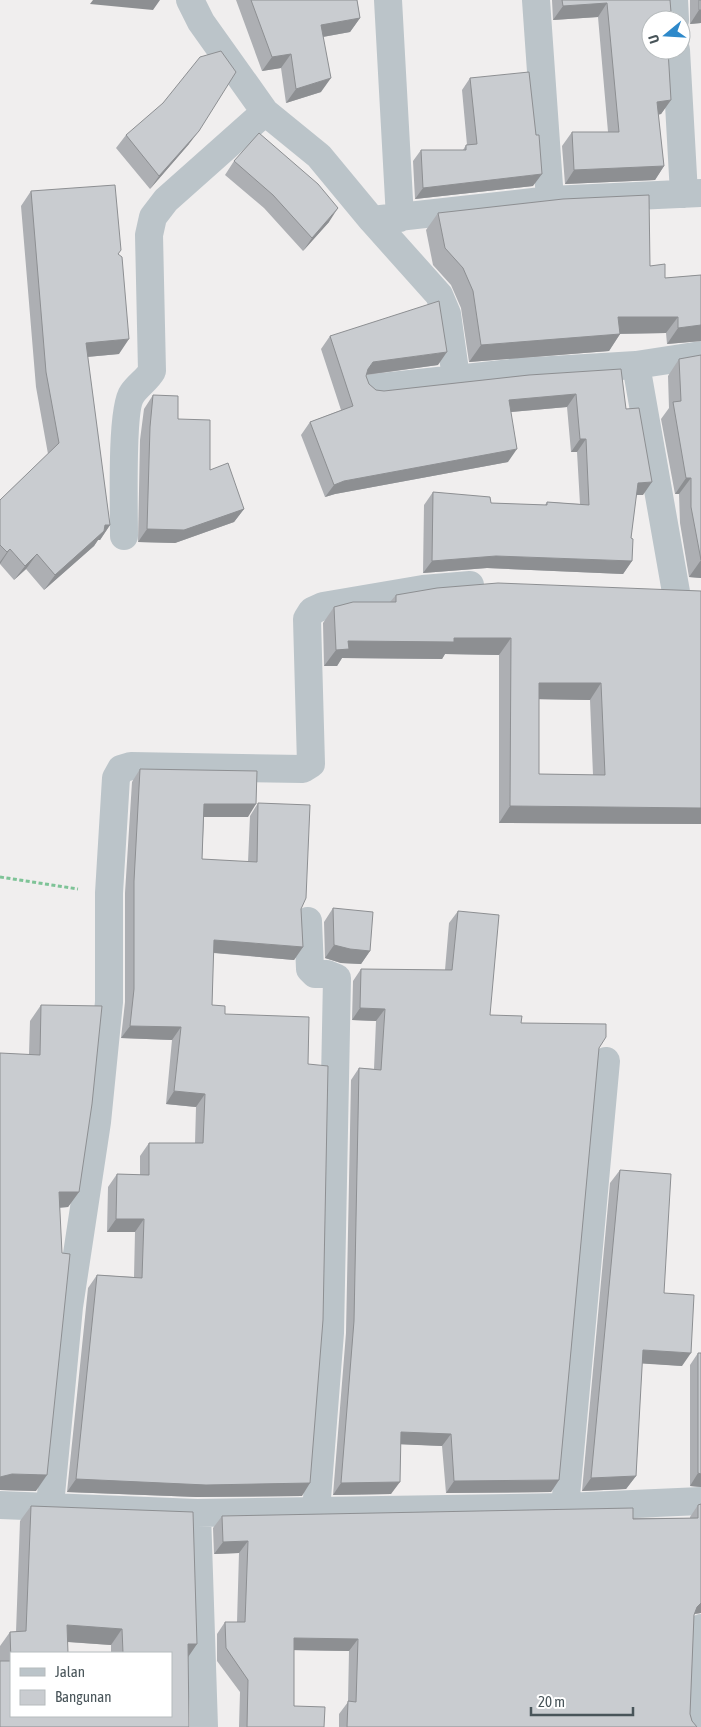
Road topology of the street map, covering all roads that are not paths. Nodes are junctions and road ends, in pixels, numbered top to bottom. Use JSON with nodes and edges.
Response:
{"nodes":[{"id":1,"x":190,"y":0,"type":"edge"},
{"id":2,"x":388,"y":0,"type":"edge"},
{"id":3,"x":536,"y":0,"type":"edge"},
{"id":4,"x":677,"y":60,"type":"edge"},
{"id":5,"x":266,"y":112,"type":"junction"},
{"id":6,"x":692,"y":194,"type":"edge"},
{"id":7,"x":550,"y":200,"type":"junction"},
{"id":8,"x":400,"y":218,"type":"junction"},
{"id":9,"x":372,"y":220,"type":"junction"},
{"id":10,"x":701,"y":355,"type":"edge"},
{"id":11,"x":636,"y":365,"type":"junction"},
{"id":12,"x":456,"y":378,"type":"junction"},
{"id":13,"x":373,"y":388,"type":"edge"},
{"id":14,"x":124,"y":536,"type":"dead end"},
{"id":15,"x":495,"y":584,"type":"edge"},
{"id":16,"x":648,"y":591,"type":"edge"},
{"id":17,"x":689,"y":592,"type":"edge"},
{"id":18,"x":308,"y":921,"type":"dead end"},
{"id":19,"x":606,"y":1061,"type":"dead end"},
{"id":20,"x":701,"y":1501,"type":"edge"},
{"id":21,"x":0,"y":1505,"type":"edge"},
{"id":22,"x":50,"y":1505,"type":"junction"},
{"id":23,"x":565,"y":1507,"type":"junction"},
{"id":24,"x":316,"y":1511,"type":"junction"},
{"id":25,"x":197,"y":1513,"type":"junction"},
{"id":26,"x":701,"y":1628,"type":"edge"},
{"id":27,"x":204,"y":1727,"type":"edge"},
{"id":28,"x":697,"y":1727,"type":"edge"}],
"edges":[{"from":1,"to":5,"type":"street"},
{"from":2,"to":8,"type":"street"},
{"from":3,"to":7,"type":"street"},
{"from":4,"to":6,"type":"street"},
{"from":5,"to":9,"type":"street"},
{"from":5,"to":14,"type":"street"},
{"from":6,"to":7,"type":"street"},
{"from":7,"to":8,"type":"street"},
{"from":8,"to":9,"type":"street"},
{"from":9,"to":12,"type":"street"},
{"from":10,"to":11,"type":"street"},
{"from":11,"to":12,"type":"street"},
{"from":11,"to":17,"type":"street"},
{"from":12,"to":13,"type":"street"},
{"from":15,"to":22,"type":"street"},
{"from":16,"to":17,"type":"street"},
{"from":18,"to":24,"type":"street"},
{"from":19,"to":23,"type":"street"},
{"from":20,"to":23,"type":"street"},
{"from":21,"to":22,"type":"street"},
{"from":22,"to":25,"type":"street"},
{"from":23,"to":24,"type":"street"},
{"from":24,"to":25,"type":"street"},
{"from":25,"to":27,"type":"street"},
{"from":26,"to":28,"type":"street"}]}
